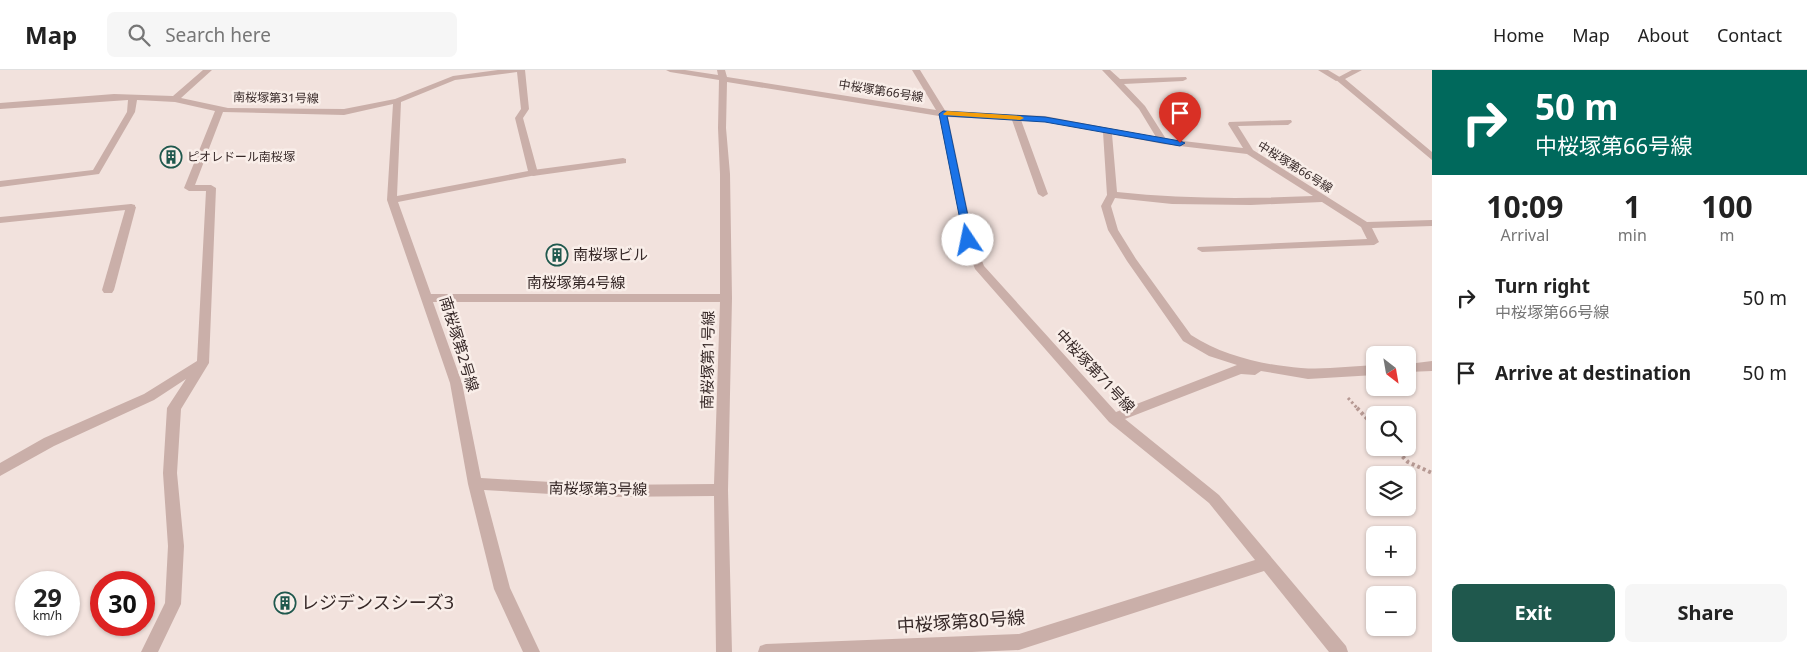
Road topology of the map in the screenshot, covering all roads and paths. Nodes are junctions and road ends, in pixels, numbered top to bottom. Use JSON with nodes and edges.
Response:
{"nodes":[{"id":1,"x":208,"y":70,"type":"edge"},
{"id":2,"x":517,"y":70,"type":"edge"},
{"id":3,"x":521,"y":70,"type":"edge"},
{"id":4,"x":670,"y":70,"type":"edge"},
{"id":5,"x":916,"y":70,"type":"edge"},
{"id":6,"x":1106,"y":70,"type":"edge"},
{"id":7,"x":1322,"y":70,"type":"edge"},
{"id":8,"x":1358,"y":70,"type":"edge"},
{"id":9,"x":453,"y":74,"type":"edge"},
{"id":10,"x":722,"y":74,"type":"edge"},
{"id":11,"x":1339,"y":79,"type":"junction"},
{"id":12,"x":1183,"y":80,"type":"dead end"},
{"id":13,"x":1118,"y":82,"type":"junction"},
{"id":14,"x":133,"y":98,"type":"junction"},
{"id":15,"x":175,"y":99,"type":"junction"},
{"id":16,"x":397,"y":101,"type":"junction"},
{"id":17,"x":0,"y":106,"type":"edge"},
{"id":18,"x":220,"y":109,"type":"junction"},
{"id":19,"x":943,"y":114,"type":"junction"},
{"id":20,"x":1016,"y":118,"type":"junction"},
{"id":21,"x":1288,"y":122,"type":"dead end"},
{"id":22,"x":1107,"y":131,"type":"junction"},
{"id":23,"x":1163,"y":141,"type":"junction"},
{"id":24,"x":1250,"y":152,"type":"junction"},
{"id":25,"x":1432,"y":157,"type":"edge"},
{"id":26,"x":623,"y":161,"type":"dead end"},
{"id":27,"x":533,"y":173,"type":"junction"},
{"id":28,"x":0,"y":184,"type":"edge"},
{"id":29,"x":1043,"y":194,"type":"dead end"},
{"id":30,"x":1112,"y":195,"type":"junction"},
{"id":31,"x":1323,"y":199,"type":"junction"},
{"id":32,"x":392,"y":200,"type":"junction"},
{"id":33,"x":0,"y":220,"type":"edge"},
{"id":34,"x":1432,"y":223,"type":"edge"},
{"id":35,"x":1365,"y":226,"type":"junction"},
{"id":36,"x":1202,"y":249,"type":"dead end"},
{"id":37,"x":108,"y":290,"type":"dead end"},
{"id":38,"x":427,"y":298,"type":"junction"},
{"id":39,"x":726,"y":298,"type":"junction"},
{"id":40,"x":202,"y":363,"type":"junction"},
{"id":41,"x":1432,"y":366,"type":"edge"},
{"id":42,"x":1416,"y":367,"type":"edge"},
{"id":43,"x":1366,"y":371,"type":"edge"},
{"id":44,"x":1308,"y":374,"type":"junction"},
{"id":45,"x":1114,"y":418,"type":"junction"},
{"id":46,"x":1402,"y":456,"type":"edge"},
{"id":47,"x":0,"y":470,"type":"edge"},
{"id":48,"x":1432,"y":473,"type":"edge"},
{"id":49,"x":475,"y":484,"type":"junction"},
{"id":50,"x":721,"y":490,"type":"junction"},
{"id":51,"x":1266,"y":563,"type":"junction"},
{"id":52,"x":149,"y":652,"type":"edge"},
{"id":53,"x":532,"y":652,"type":"edge"},
{"id":54,"x":724,"y":652,"type":"edge"},
{"id":55,"x":766,"y":652,"type":"edge"},
{"id":56,"x":1340,"y":652,"type":"edge"}],
"edges":[{"from":1,"to":15,"type":"street"},
{"from":2,"to":9,"type":"street","name":"南桜塚第31号線"},
{"from":3,"to":27,"type":"street"},
{"from":4,"to":10,"type":"street"},
{"from":5,"to":19,"type":"street"},
{"from":6,"to":13,"type":"street"},
{"from":7,"to":11,"type":"street"},
{"from":8,"to":11,"type":"street"},
{"from":9,"to":16,"type":"street","name":"南桜塚第31号線"},
{"from":10,"to":19,"type":"street","name":"中桜塚第66号線"},
{"from":10,"to":39,"type":"street","name":"南桜塚第1号線"},
{"from":11,"to":25,"type":"street"},
{"from":12,"to":13,"type":"street"},
{"from":13,"to":23,"type":"street"},
{"from":14,"to":15,"type":"street","name":"南桜塚第31号線"},
{"from":14,"to":17,"type":"street","name":"南桜塚第31号線"},
{"from":14,"to":28,"type":"street"},
{"from":15,"to":18,"type":"street","name":"南桜塚第31号線"},
{"from":16,"to":18,"type":"street","name":"南桜塚第31号線"},
{"from":16,"to":32,"type":"street","name":"南桜塚第2号線"},
{"from":18,"to":40,"type":"street"},
{"from":19,"to":20,"type":"street","name":"中桜塚第66号線"},
{"from":19,"to":45,"type":"street","name":"中桜塚第71号線"},
{"from":20,"to":22,"type":"street","name":"中桜塚第66号線"},
{"from":20,"to":29,"type":"street"},
{"from":21,"to":24,"type":"street"},
{"from":22,"to":23,"type":"street","name":"中桜塚第66号線"},
{"from":22,"to":30,"type":"street"},
{"from":23,"to":24,"type":"street","name":"中桜塚第66号線"},
{"from":24,"to":31,"type":"street","name":"中桜塚第66号線"},
{"from":26,"to":27,"type":"street"},
{"from":27,"to":32,"type":"street"},
{"from":30,"to":31,"type":"street"},
{"from":30,"to":44,"type":"street"},
{"from":31,"to":35,"type":"street","name":"中桜塚第66号線"},
{"from":32,"to":38,"type":"street","name":"南桜塚第2号線"},
{"from":33,"to":37,"type":"street"},
{"from":34,"to":35,"type":"street"},
{"from":35,"to":36,"type":"street"},
{"from":38,"to":39,"type":"street","name":"南桜塚第4号線"},
{"from":38,"to":49,"type":"street","name":"南桜塚第2号線"},
{"from":39,"to":50,"type":"street","name":"南桜塚第1号線"},
{"from":40,"to":47,"type":"street"},
{"from":40,"to":52,"type":"street"},
{"from":41,"to":42,"type":"street"},
{"from":43,"to":44,"type":"street"},
{"from":44,"to":45,"type":"street"},
{"from":45,"to":51,"type":"street","name":"中桜塚第71号線"},
{"from":46,"to":48,"type":"path"},
{"from":49,"to":50,"type":"street","name":"南桜塚第3号線"},
{"from":49,"to":53,"type":"street","name":"南桜塚第2号線"},
{"from":50,"to":54,"type":"street","name":"南桜塚第1号線"},
{"from":51,"to":55,"type":"street","name":"中桜塚第80号線"},
{"from":51,"to":56,"type":"street","name":"中桜塚第71号線"}]}
